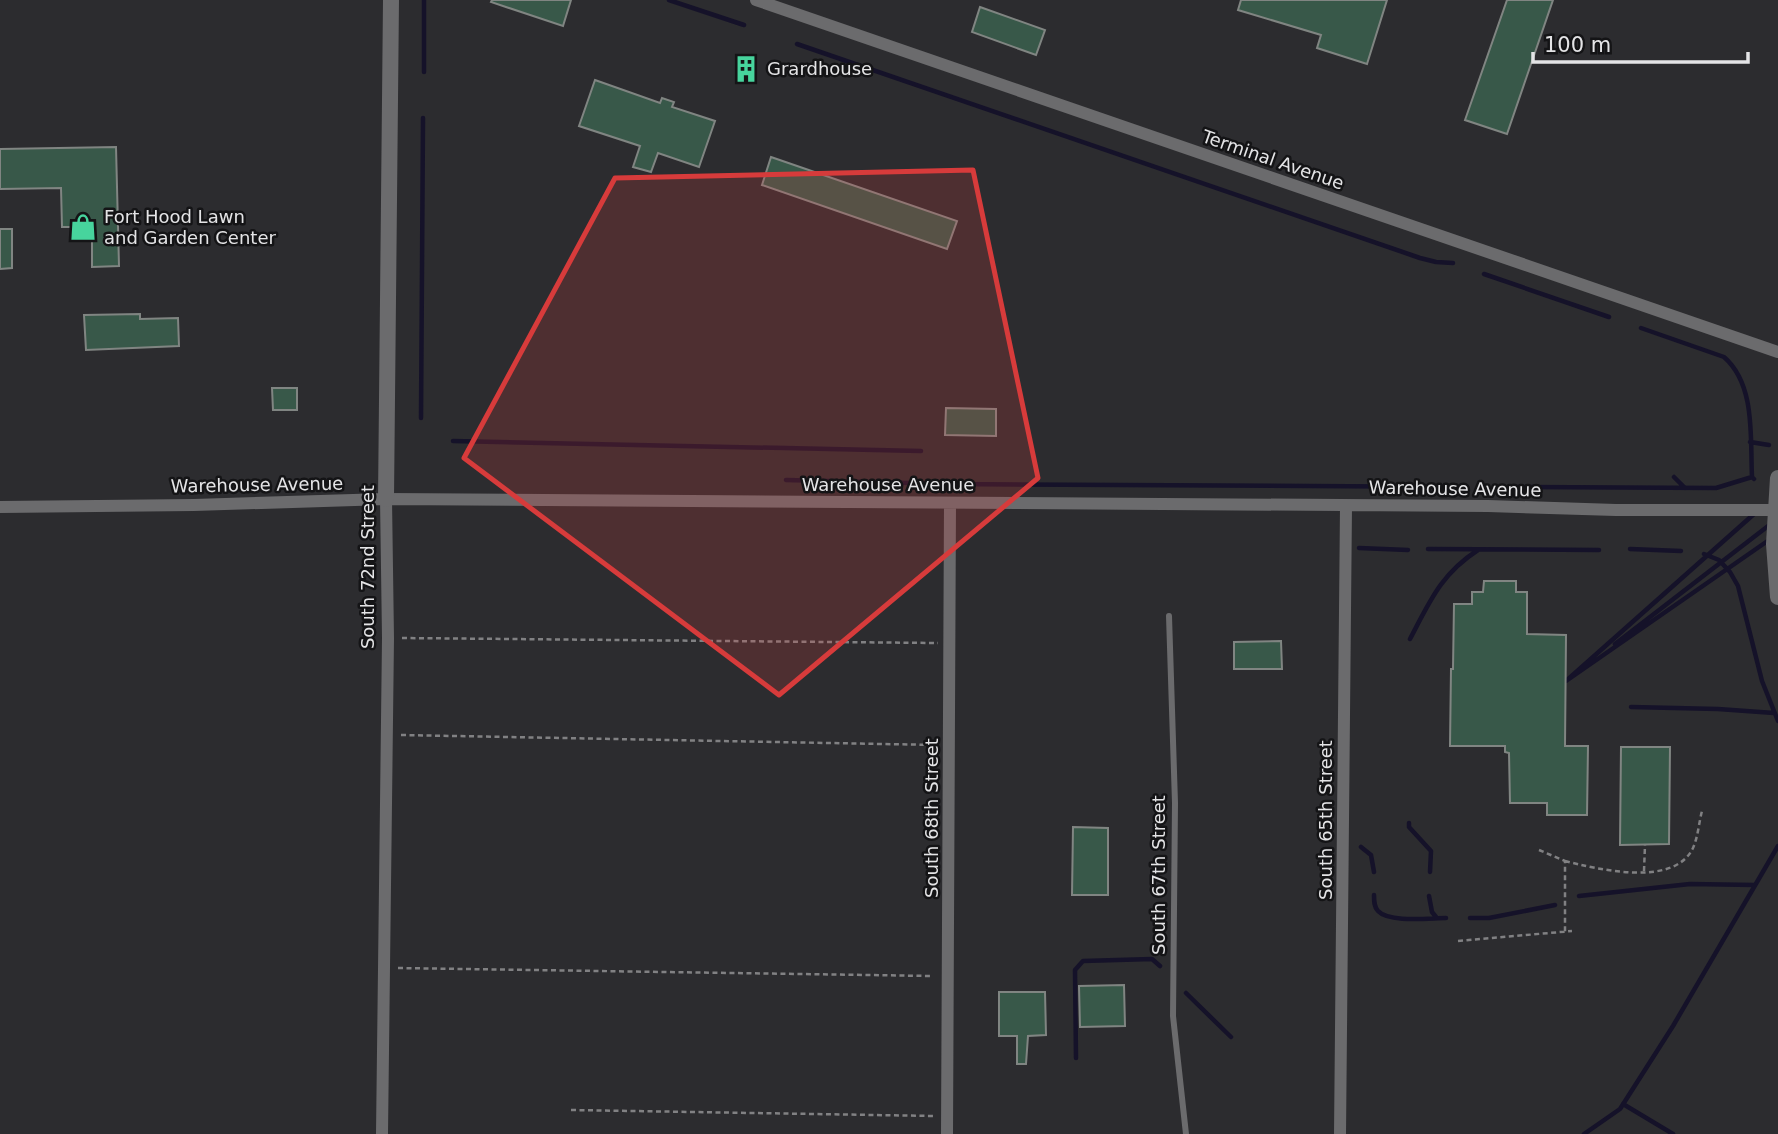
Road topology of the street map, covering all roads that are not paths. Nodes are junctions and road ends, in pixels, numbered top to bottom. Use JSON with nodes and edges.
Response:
{"nodes":[{"id":1,"x":391,"y":0,"type":"edge"},
{"id":2,"x":756,"y":0,"type":"edge"},
{"id":3,"x":1778,"y":352,"type":"edge"},
{"id":4,"x":1778,"y":478,"type":"edge"},
{"id":5,"x":386,"y":499,"type":"junction"},
{"id":6,"x":950,"y":503,"type":"junction"},
{"id":7,"x":1346,"y":506,"type":"junction"},
{"id":8,"x":0,"y":507,"type":"edge"},
{"id":9,"x":1775,"y":510,"type":"junction"},
{"id":10,"x":1778,"y":597,"type":"edge"},
{"id":11,"x":1169,"y":616,"type":"dead end"},
{"id":12,"x":382,"y":1134,"type":"edge"},
{"id":13,"x":947,"y":1134,"type":"edge"},
{"id":14,"x":1186,"y":1134,"type":"edge"},
{"id":15,"x":1340,"y":1134,"type":"edge"}],
"edges":[{"from":1,"to":5,"type":"street","name":"South 72nd Street"},
{"from":2,"to":3,"type":"street","name":"Terminal Avenue"},
{"from":4,"to":9,"type":"street"},
{"from":5,"to":6,"type":"street","name":"Warehouse Avenue"},
{"from":5,"to":8,"type":"street","name":"Warehouse Avenue"},
{"from":5,"to":12,"type":"street","name":"South 72nd Street"},
{"from":6,"to":7,"type":"street","name":"Warehouse Avenue"},
{"from":6,"to":13,"type":"street","name":"South 68th Street"},
{"from":7,"to":9,"type":"street","name":"Warehouse Avenue"},
{"from":7,"to":15,"type":"street","name":"South 65th Street"},
{"from":9,"to":10,"type":"street"},
{"from":11,"to":14,"type":"lane","name":"South 67th Street"}]}
